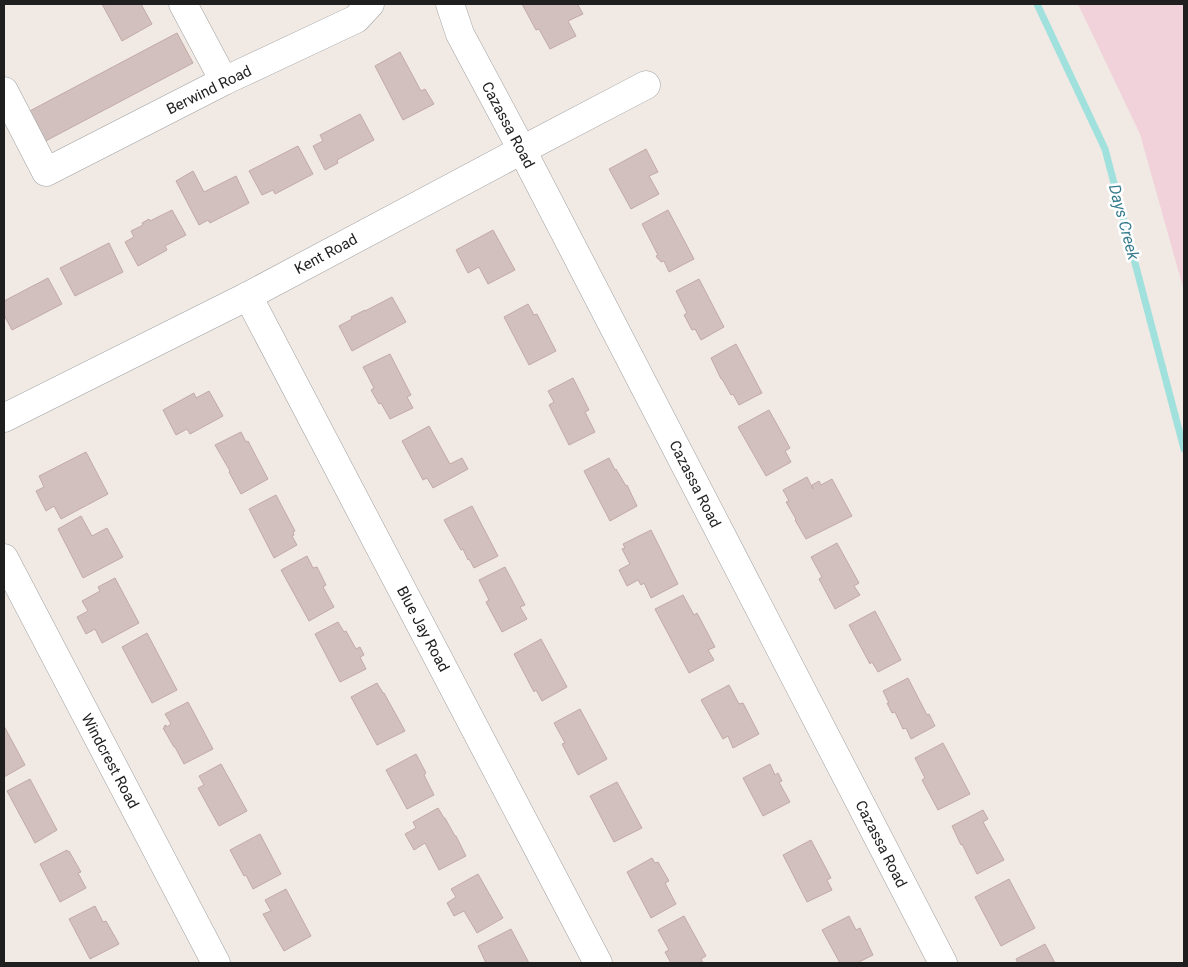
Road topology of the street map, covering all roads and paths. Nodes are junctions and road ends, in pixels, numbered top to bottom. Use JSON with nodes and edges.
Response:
{"nodes":[{"id":1,"x":183,"y":4,"type":"edge"},
{"id":2,"x":370,"y":4,"type":"edge"},
{"id":3,"x":450,"y":4,"type":"edge"},
{"id":4,"x":224,"y":81,"type":"junction"},
{"id":5,"x":646,"y":85,"type":"dead end"},
{"id":6,"x":4,"y":91,"type":"edge"},
{"id":7,"x":522,"y":150,"type":"junction"},
{"id":8,"x":248,"y":296,"type":"junction"},
{"id":9,"x":4,"y":418,"type":"edge"},
{"id":10,"x":4,"y":558,"type":"edge"},
{"id":11,"x":216,"y":963,"type":"edge"},
{"id":12,"x":598,"y":963,"type":"edge"},
{"id":13,"x":943,"y":963,"type":"edge"}],
"edges":[{"from":1,"to":4,"type":"street"},
{"from":2,"to":4,"type":"street","name":"Berwind Road"},
{"from":3,"to":7,"type":"street","name":"Cazassa Road"},
{"from":4,"to":6,"type":"street","name":"Berwind Road"},
{"from":5,"to":7,"type":"street","name":"Kent Road"},
{"from":7,"to":8,"type":"street","name":"Kent Road"},
{"from":7,"to":13,"type":"street","name":"Cazassa Road"},
{"from":8,"to":9,"type":"street","name":"Kent Road"},
{"from":8,"to":12,"type":"street","name":"Blue Jay Road"},
{"from":10,"to":11,"type":"street","name":"Windcrest Road"}]}
